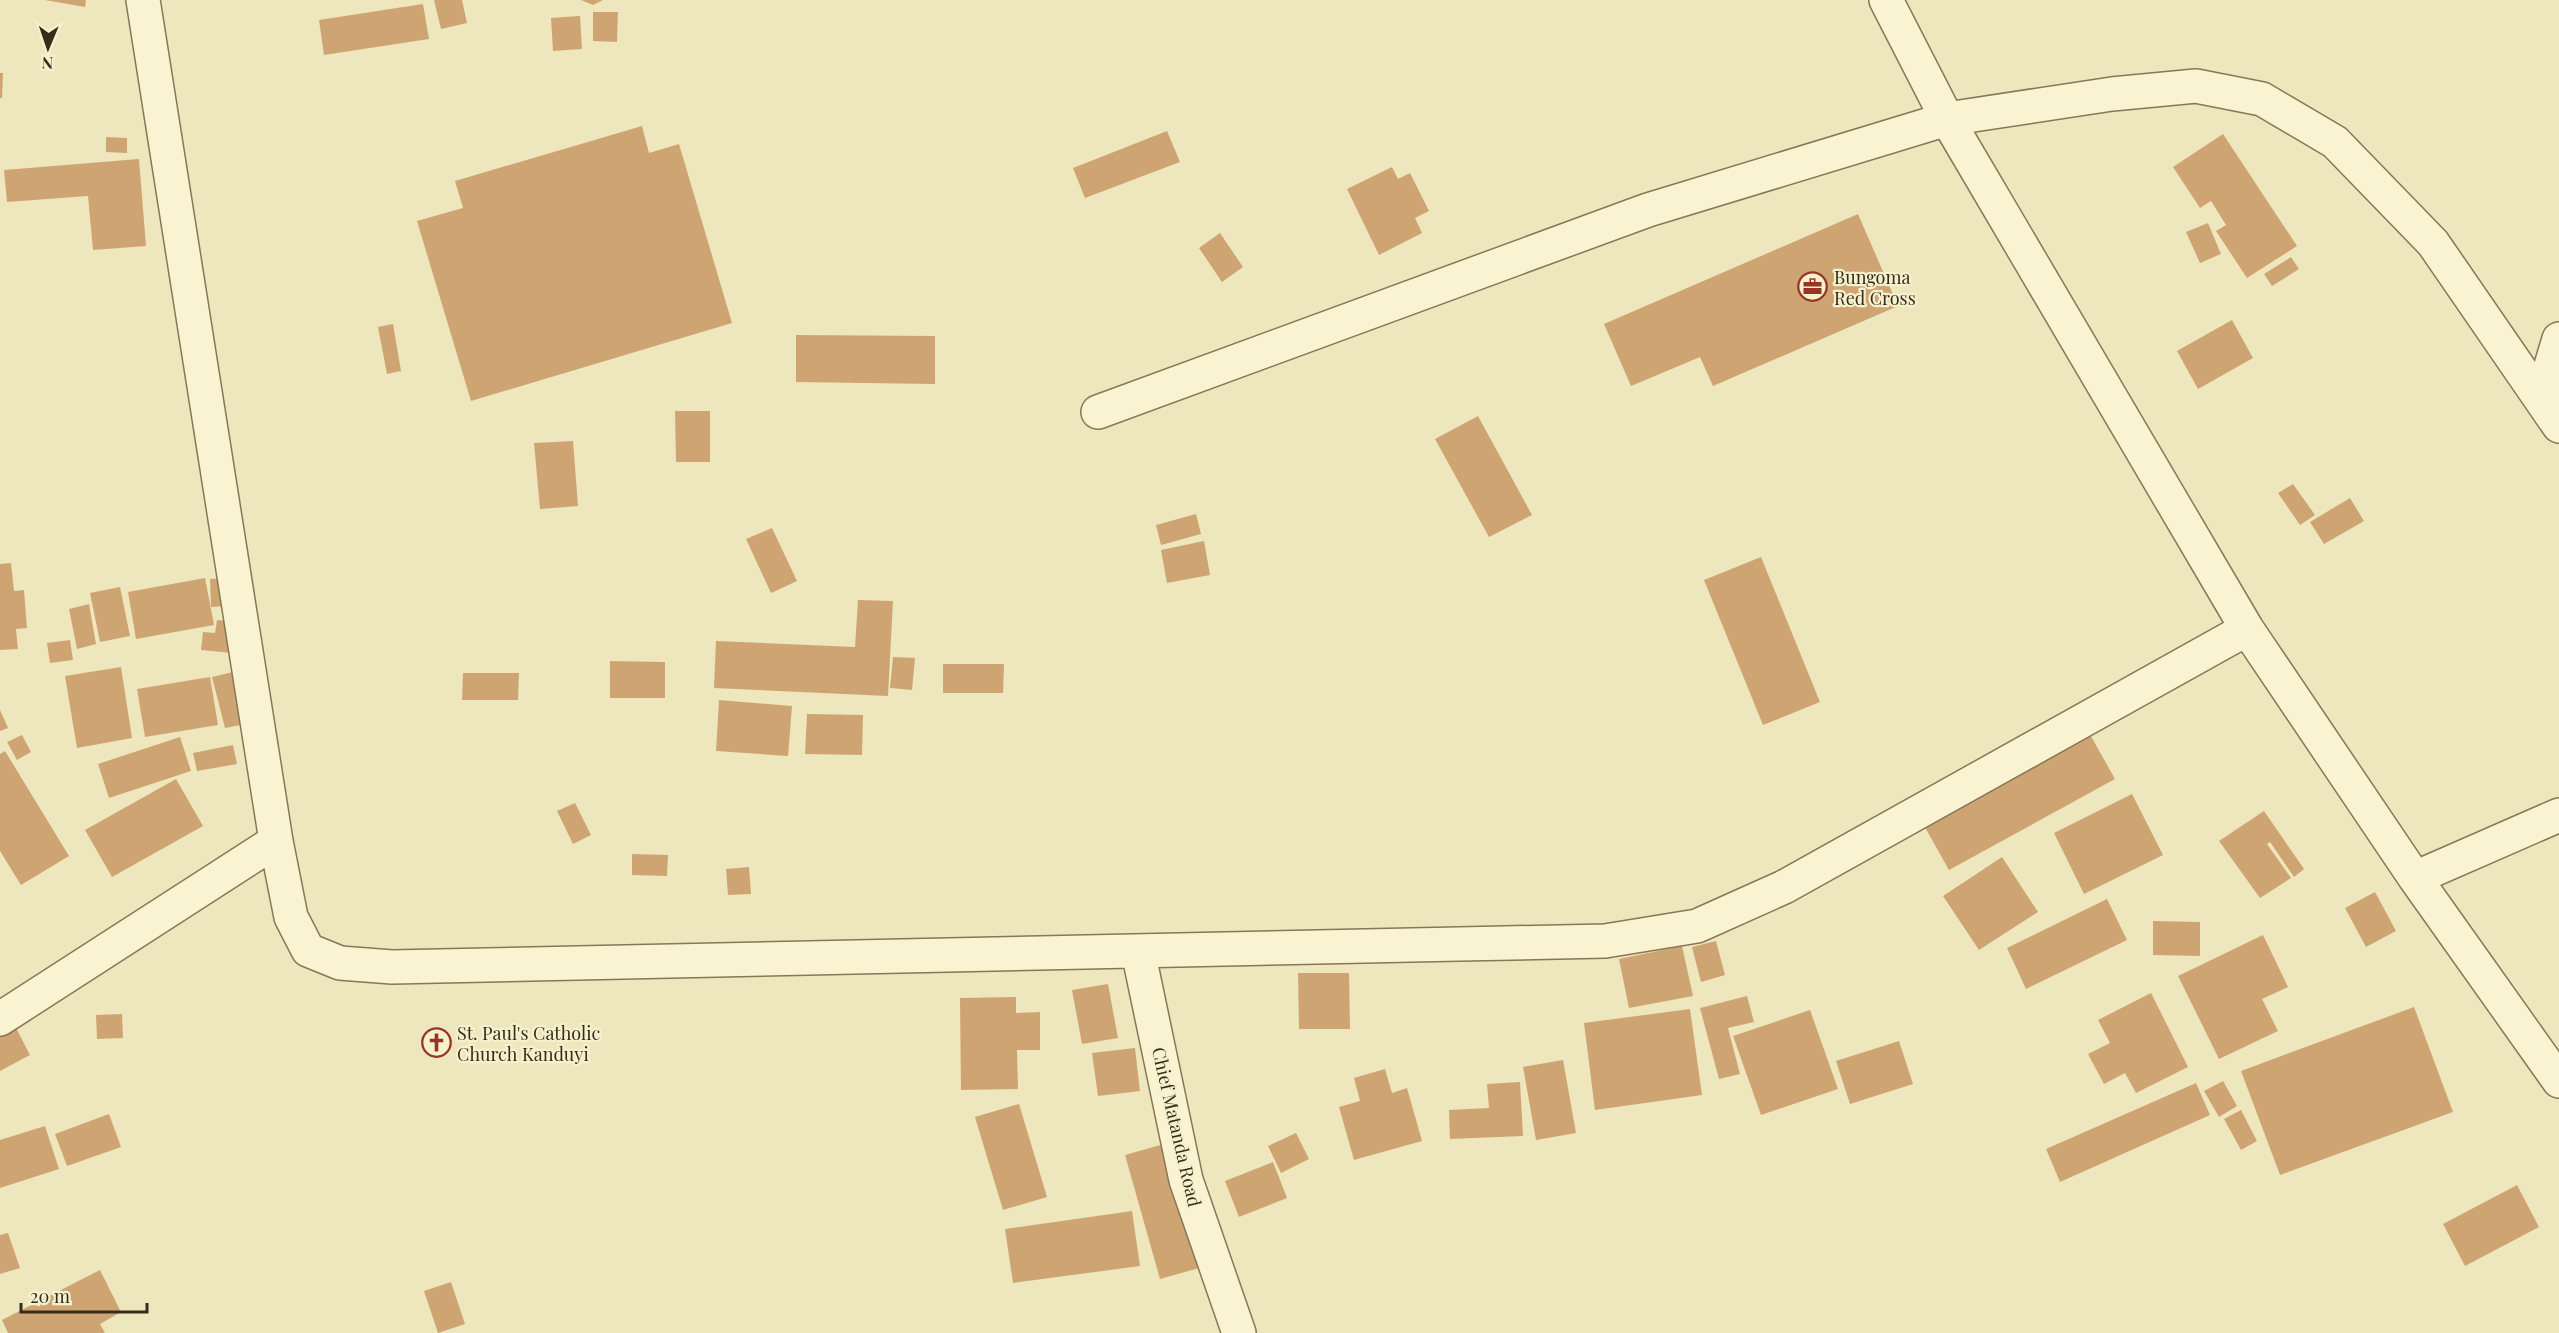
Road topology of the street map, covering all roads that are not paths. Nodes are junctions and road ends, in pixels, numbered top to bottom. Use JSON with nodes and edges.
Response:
{"nodes":[{"id":1,"x":143,"y":0,"type":"edge"},
{"id":2,"x":1886,"y":0,"type":"edge"},
{"id":3,"x":1947,"y":119,"type":"junction"},
{"id":4,"x":2559,"y":339,"type":"edge"},
{"id":5,"x":2541,"y":399,"type":"junction"},
{"id":6,"x":1098,"y":412,"type":"dead end"},
{"id":7,"x":2559,"y":426,"type":"edge"},
{"id":8,"x":2247,"y":629,"type":"junction"},
{"id":9,"x":2559,"y":815,"type":"edge"},
{"id":10,"x":276,"y":841,"type":"junction"},
{"id":11,"x":2415,"y":878,"type":"junction"},
{"id":12,"x":1138,"y":951,"type":"junction"},
{"id":13,"x":0,"y":1019,"type":"edge"},
{"id":14,"x":2559,"y":1082,"type":"edge"},
{"id":15,"x":1239,"y":1333,"type":"edge"}],
"edges":[{"from":1,"to":10,"type":"street"},
{"from":2,"to":3,"type":"street"},
{"from":3,"to":5,"type":"street"},
{"from":3,"to":6,"type":"street"},
{"from":3,"to":8,"type":"street"},
{"from":4,"to":5,"type":"street"},
{"from":5,"to":7,"type":"street"},
{"from":8,"to":11,"type":"street"},
{"from":8,"to":12,"type":"street"},
{"from":9,"to":11,"type":"street"},
{"from":10,"to":12,"type":"street"},
{"from":10,"to":13,"type":"street"},
{"from":11,"to":14,"type":"street"},
{"from":12,"to":15,"type":"street","name":"Chief Matanda Road"}]}
